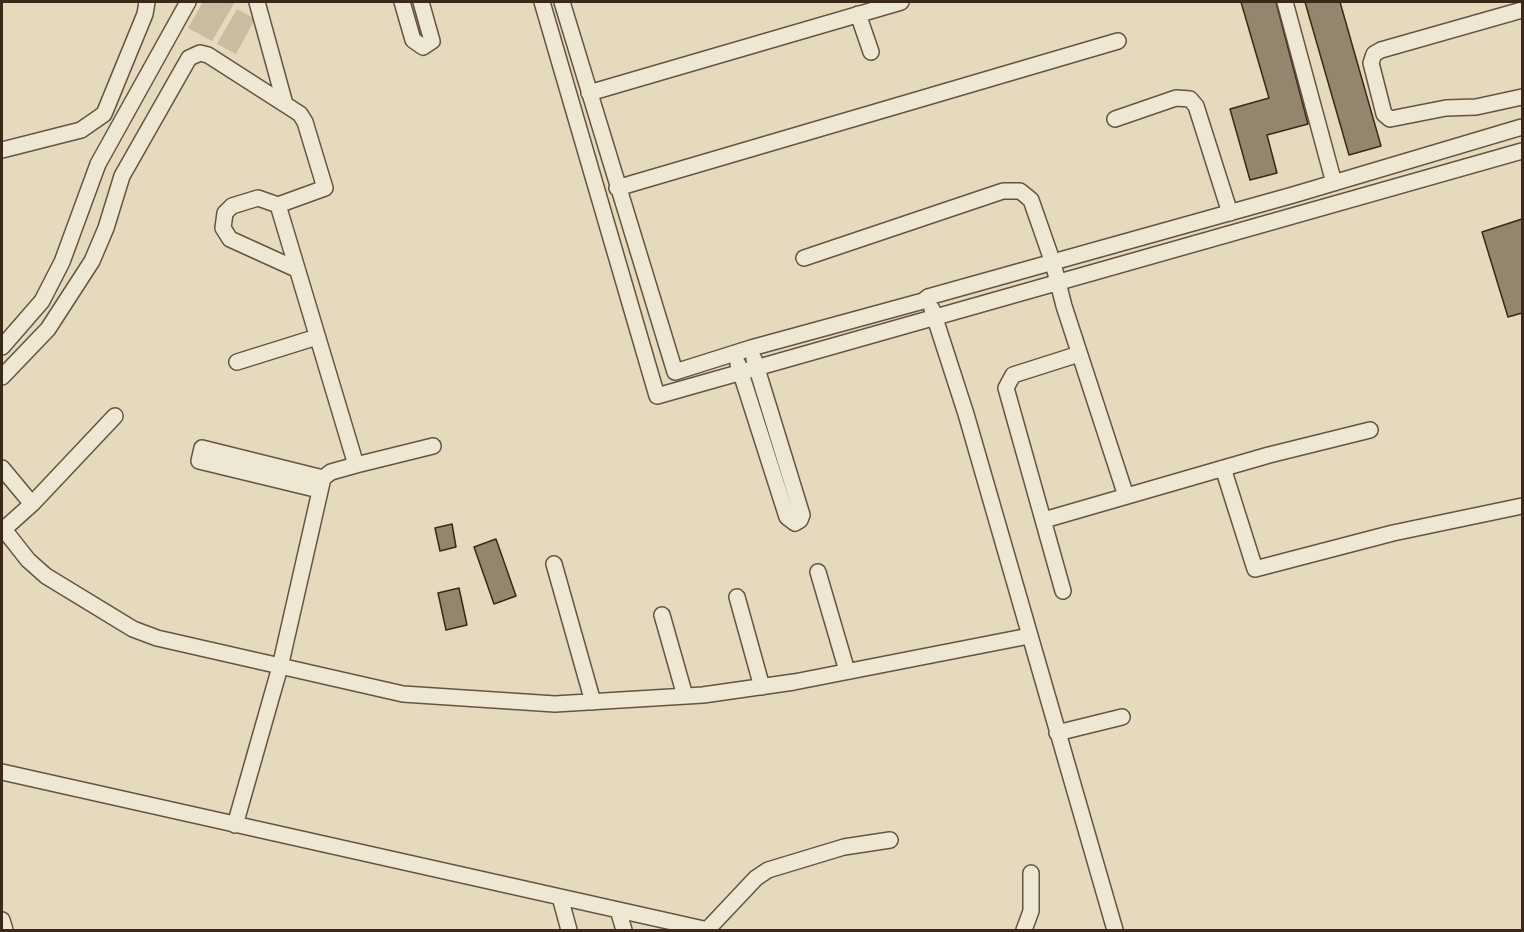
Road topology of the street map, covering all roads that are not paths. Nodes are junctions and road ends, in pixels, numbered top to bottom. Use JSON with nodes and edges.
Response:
{"nodes":[{"id":1,"x":147,"y":2,"type":"edge"},
{"id":2,"x":188,"y":2,"type":"edge"},
{"id":3,"x":257,"y":2,"type":"edge"},
{"id":4,"x":402,"y":2,"type":"edge"},
{"id":5,"x":421,"y":2,"type":"edge"},
{"id":6,"x":542,"y":2,"type":"edge"},
{"id":7,"x":562,"y":2,"type":"edge"},
{"id":8,"x":901,"y":2,"type":"edge"},
{"id":9,"x":1285,"y":2,"type":"edge"},
{"id":10,"x":1522,"y":10,"type":"edge"},
{"id":11,"x":858,"y":14,"type":"junction"},
{"id":12,"x":1118,"y":41,"type":"dead end"},
{"id":13,"x":871,"y":52,"type":"dead end"},
{"id":14,"x":590,"y":93,"type":"junction"},
{"id":15,"x":1522,"y":96,"type":"edge"},
{"id":16,"x":285,"y":104,"type":"junction"},
{"id":17,"x":1115,"y":119,"type":"dead end"},
{"id":18,"x":1522,"y":127,"type":"edge"},
{"id":19,"x":2,"y":150,"type":"edge"},
{"id":20,"x":1522,"y":151,"type":"edge"},
{"id":21,"x":1334,"y":183,"type":"junction"},
{"id":22,"x":617,"y":188,"type":"junction"},
{"id":23,"x":278,"y":205,"type":"junction"},
{"id":24,"x":1230,"y":213,"type":"junction"},
{"id":25,"x":804,"y":258,"type":"dead end"},
{"id":26,"x":1053,"y":263,"type":"junction"},
{"id":27,"x":296,"y":269,"type":"junction"},
{"id":28,"x":1058,"y":282,"type":"junction"},
{"id":29,"x":928,"y":297,"type":"junction"},
{"id":30,"x":935,"y":317,"type":"junction"},
{"id":31,"x":317,"y":337,"type":"junction"},
{"id":32,"x":2,"y":347,"type":"edge"},
{"id":33,"x":751,"y":348,"type":"junction"},
{"id":34,"x":734,"y":353,"type":"junction"},
{"id":35,"x":1079,"y":354,"type":"junction"},
{"id":36,"x":237,"y":362,"type":"dead end"},
{"id":37,"x":757,"y":367,"type":"junction"},
{"id":38,"x":741,"y":372,"type":"junction"},
{"id":39,"x":2,"y":377,"type":"edge"},
{"id":40,"x":115,"y":416,"type":"dead end"},
{"id":41,"x":1370,"y":430,"type":"dead end"},
{"id":42,"x":433,"y":446,"type":"dead end"},
{"id":43,"x":356,"y":465,"type":"junction"},
{"id":44,"x":2,"y":468,"type":"edge"},
{"id":45,"x":1223,"y":468,"type":"junction"},
{"id":46,"x":321,"y":484,"type":"junction"},
{"id":47,"x":1126,"y":496,"type":"junction"},
{"id":48,"x":32,"y":504,"type":"junction"},
{"id":49,"x":1522,"y":506,"type":"edge"},
{"id":50,"x":1044,"y":520,"type":"junction"},
{"id":51,"x":2,"y":529,"type":"edge"},
{"id":52,"x":554,"y":564,"type":"dead end"},
{"id":53,"x":818,"y":572,"type":"dead end"},
{"id":54,"x":1063,"y":591,"type":"dead end"},
{"id":55,"x":737,"y":597,"type":"dead end"},
{"id":56,"x":662,"y":615,"type":"dead end"},
{"id":57,"x":1029,"y":636,"type":"junction"},
{"id":58,"x":280,"y":668,"type":"junction"},
{"id":59,"x":847,"y":671,"type":"junction"},
{"id":60,"x":762,"y":687,"type":"junction"},
{"id":61,"x":685,"y":696,"type":"junction"},
{"id":62,"x":592,"y":702,"type":"junction"},
{"id":63,"x":1122,"y":717,"type":"dead end"},
{"id":64,"x":1057,"y":733,"type":"junction"},
{"id":65,"x":2,"y":772,"type":"edge"},
{"id":66,"x":235,"y":825,"type":"junction"},
{"id":67,"x":890,"y":840,"type":"dead end"},
{"id":68,"x":1031,"y":873,"type":"dead end"},
{"id":69,"x":560,"y":897,"type":"junction"},
{"id":70,"x":618,"y":910,"type":"junction"},
{"id":71,"x":2,"y":920,"type":"edge"},
{"id":72,"x":5,"y":930,"type":"edge"},
{"id":73,"x":569,"y":930,"type":"edge"},
{"id":74,"x":624,"y":930,"type":"edge"},
{"id":75,"x":707,"y":930,"type":"edge"},
{"id":76,"x":1024,"y":930,"type":"edge"},
{"id":77,"x":1115,"y":930,"type":"edge"}],
"edges":[{"from":1,"to":19,"type":"street"},
{"from":2,"to":32,"type":"street"},
{"from":3,"to":16,"type":"street"},
{"from":4,"to":5,"type":"street"},
{"from":6,"to":38,"type":"street"},
{"from":7,"to":14,"type":"street"},
{"from":8,"to":11,"type":"street"},
{"from":9,"to":21,"type":"street"},
{"from":10,"to":15,"type":"street"},
{"from":11,"to":13,"type":"street"},
{"from":11,"to":14,"type":"street"},
{"from":12,"to":22,"type":"street"},
{"from":14,"to":22,"type":"street"},
{"from":16,"to":23,"type":"street"},
{"from":16,"to":39,"type":"street"},
{"from":17,"to":24,"type":"street"},
{"from":18,"to":21,"type":"street"},
{"from":20,"to":28,"type":"street"},
{"from":21,"to":24,"type":"street"},
{"from":22,"to":34,"type":"street"},
{"from":23,"to":27,"type":"street"},
{"from":23,"to":27,"type":"street"},
{"from":24,"to":26,"type":"street"},
{"from":25,"to":26,"type":"street"},
{"from":26,"to":28,"type":"street"},
{"from":26,"to":29,"type":"street"},
{"from":27,"to":31,"type":"street"},
{"from":28,"to":30,"type":"street"},
{"from":28,"to":35,"type":"street"},
{"from":29,"to":30,"type":"street"},
{"from":29,"to":33,"type":"street"},
{"from":30,"to":37,"type":"street"},
{"from":30,"to":57,"type":"street"},
{"from":31,"to":36,"type":"street"},
{"from":31,"to":43,"type":"street"},
{"from":33,"to":34,"type":"street"},
{"from":33,"to":37,"type":"street"},
{"from":34,"to":38,"type":"street"},
{"from":35,"to":47,"type":"street"},
{"from":35,"to":50,"type":"street"},
{"from":37,"to":38,"type":"street"},
{"from":37,"to":38,"type":"street"},
{"from":40,"to":48,"type":"street"},
{"from":41,"to":45,"type":"street"},
{"from":42,"to":43,"type":"street"},
{"from":43,"to":46,"type":"street"},
{"from":44,"to":48,"type":"street"},
{"from":45,"to":47,"type":"street"},
{"from":45,"to":49,"type":"street"},
{"from":46,"to":46,"type":"street"},
{"from":46,"to":58,"type":"street"},
{"from":47,"to":50,"type":"street"},
{"from":48,"to":51,"type":"street"},
{"from":50,"to":54,"type":"street"},
{"from":51,"to":58,"type":"street"},
{"from":52,"to":62,"type":"street"},
{"from":53,"to":59,"type":"street"},
{"from":55,"to":60,"type":"street"},
{"from":56,"to":61,"type":"street"},
{"from":57,"to":59,"type":"street"},
{"from":57,"to":64,"type":"street"},
{"from":58,"to":62,"type":"street"},
{"from":58,"to":66,"type":"street"},
{"from":59,"to":60,"type":"street"},
{"from":60,"to":61,"type":"street"},
{"from":61,"to":62,"type":"street"},
{"from":63,"to":64,"type":"street"},
{"from":64,"to":77,"type":"street"},
{"from":65,"to":66,"type":"street"},
{"from":66,"to":69,"type":"street"},
{"from":67,"to":75,"type":"street"},
{"from":68,"to":76,"type":"street"},
{"from":69,"to":70,"type":"street"},
{"from":69,"to":73,"type":"street"},
{"from":70,"to":74,"type":"street"},
{"from":70,"to":75,"type":"street"},
{"from":71,"to":72,"type":"street"}]}
